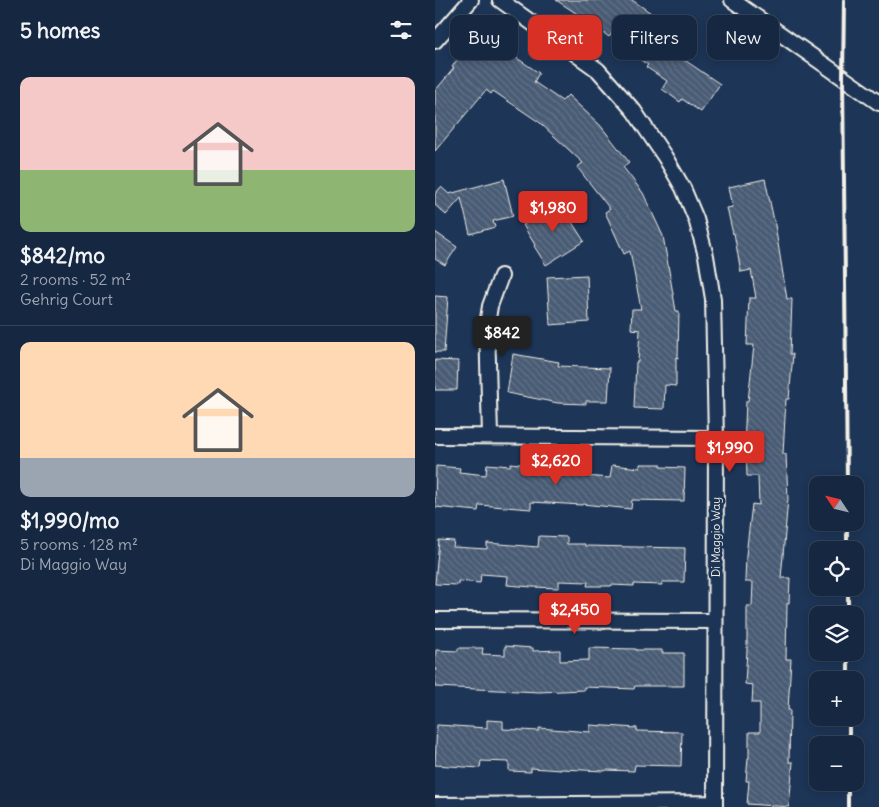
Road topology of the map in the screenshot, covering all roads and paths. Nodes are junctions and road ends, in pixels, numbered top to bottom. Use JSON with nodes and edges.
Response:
{"nodes":[{"id":1,"x":471,"y":0,"type":"edge"},
{"id":2,"x":500,"y":0,"type":"edge"},
{"id":3,"x":732,"y":0,"type":"edge"},
{"id":4,"x":435,"y":42,"type":"edge"},
{"id":5,"x":879,"y":103,"type":"edge"},
{"id":6,"x":501,"y":276,"type":"dead end"},
{"id":7,"x":435,"y":436,"type":"edge"},
{"id":8,"x":490,"y":436,"type":"junction"},
{"id":9,"x":715,"y":438,"type":"junction"},
{"id":10,"x":435,"y":620,"type":"edge"},
{"id":11,"x":715,"y":622,"type":"junction"},
{"id":12,"x":435,"y":805,"type":"edge"},
{"id":13,"x":715,"y":805,"type":"edge"}],
"edges":[{"from":1,"to":4,"type":"street"},
{"from":2,"to":9,"type":"street","name":"Di Maggio Way"},
{"from":3,"to":5,"type":"street"},
{"from":6,"to":8,"type":"street"},
{"from":7,"to":8,"type":"street"},
{"from":8,"to":9,"type":"street"},
{"from":9,"to":11,"type":"street","name":"Di Maggio Way"},
{"from":10,"to":11,"type":"street"},
{"from":11,"to":13,"type":"street","name":"Di Maggio Way"},
{"from":12,"to":13,"type":"street"}]}
